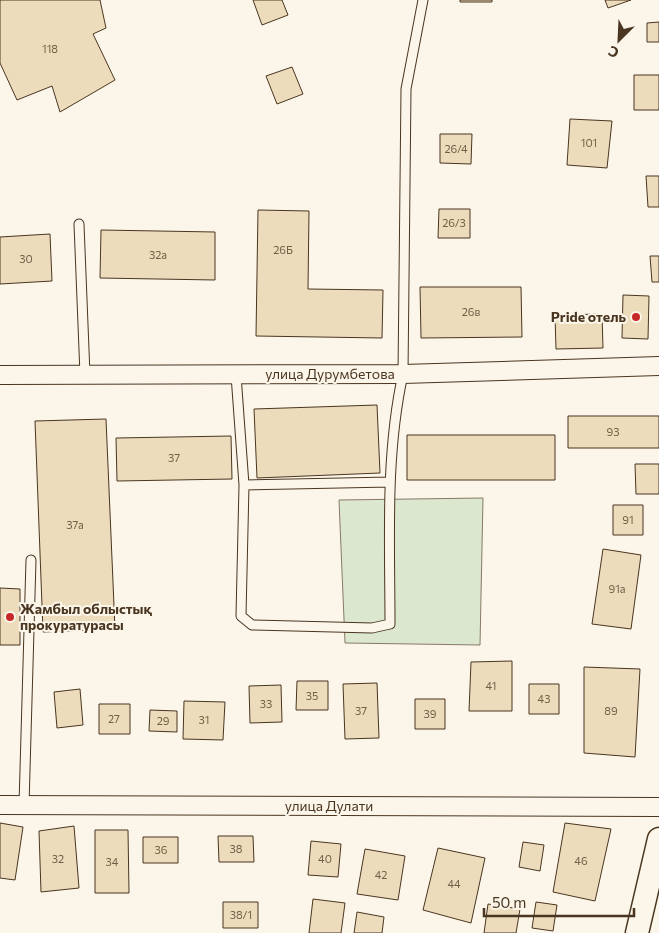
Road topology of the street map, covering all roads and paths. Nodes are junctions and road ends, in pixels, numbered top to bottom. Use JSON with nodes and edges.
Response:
{"nodes":[{"id":1,"x":423,"y":0,"type":"edge"},
{"id":2,"x":79,"y":224,"type":"dead end"},
{"id":3,"x":659,"y":366,"type":"edge"},
{"id":4,"x":403,"y":374,"type":"junction"},
{"id":5,"x":85,"y":375,"type":"junction"},
{"id":6,"x":236,"y":375,"type":"junction"},
{"id":7,"x":0,"y":376,"type":"edge"},
{"id":8,"x":390,"y":482,"type":"junction"},
{"id":9,"x":244,"y":485,"type":"junction"},
{"id":10,"x":31,"y":560,"type":"dead end"},
{"id":11,"x":0,"y":805,"type":"edge"},
{"id":12,"x":24,"y":805,"type":"junction"},
{"id":13,"x":659,"y":807,"type":"edge"},
{"id":14,"x":659,"y":839,"type":"edge"},
{"id":15,"x":637,"y":933,"type":"edge"}],
"edges":[{"from":1,"to":4,"type":"lane"},
{"from":2,"to":5,"type":"lane"},
{"from":3,"to":4,"type":"street","name":"улица Дурумбетова"},
{"from":4,"to":6,"type":"street","name":"улица Дурумбетова"},
{"from":4,"to":8,"type":"lane"},
{"from":5,"to":6,"type":"street","name":"улица Дурумбетова"},
{"from":5,"to":7,"type":"street","name":"улица Дурумбетова"},
{"from":6,"to":9,"type":"lane"},
{"from":8,"to":9,"type":"lane"},
{"from":8,"to":9,"type":"lane"},
{"from":10,"to":12,"type":"lane"},
{"from":11,"to":12,"type":"street","name":"улица Дулати"},
{"from":12,"to":13,"type":"street","name":"улица Дулати"},
{"from":14,"to":15,"type":"street"}]}
